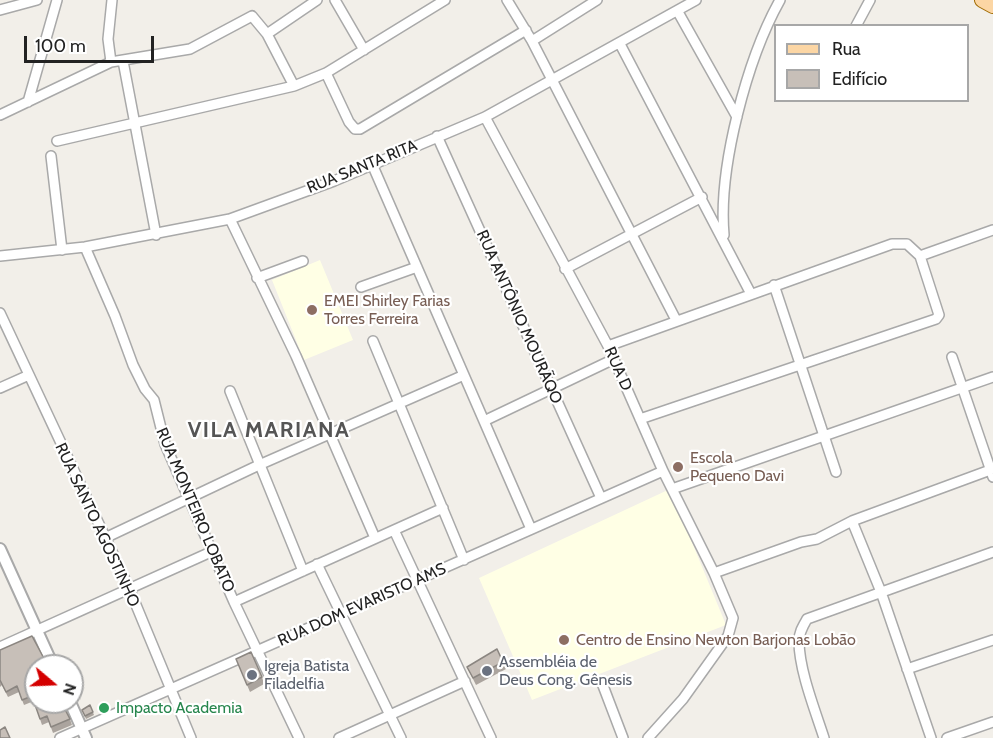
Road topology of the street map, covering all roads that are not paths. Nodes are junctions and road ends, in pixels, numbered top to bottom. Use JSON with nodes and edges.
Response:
{"nodes":[{"id":1,"x":57,"y":0,"type":"edge"},
{"id":2,"x":112,"y":0,"type":"edge"},
{"id":3,"x":317,"y":0,"type":"edge"},
{"id":4,"x":335,"y":0,"type":"edge"},
{"id":5,"x":445,"y":0,"type":"edge"},
{"id":6,"x":507,"y":0,"type":"edge"},
{"id":7,"x":597,"y":0,"type":"edge"},
{"id":8,"x":696,"y":0,"type":"edge"},
{"id":9,"x":780,"y":0,"type":"edge"},
{"id":10,"x":870,"y":0,"type":"edge"},
{"id":11,"x":982,"y":0,"type":"edge"},
{"id":12,"x":32,"y":1,"type":"edge"},
{"id":13,"x":431,"y":4,"type":"edge"},
{"id":14,"x":993,"y":6,"type":"edge"},
{"id":15,"x":0,"y":10,"type":"edge"},
{"id":16,"x":678,"y":12,"type":"junction"},
{"id":17,"x":857,"y":24,"type":"edge"},
{"id":18,"x":526,"y":30,"type":"junction"},
{"id":19,"x":267,"y":34,"type":"junction"},
{"id":20,"x":532,"y":41,"type":"junction"},
{"id":21,"x":620,"y":44,"type":"junction"},
{"id":22,"x":364,"y":50,"type":"junction"},
{"id":23,"x":123,"y":61,"type":"junction"},
{"id":24,"x":111,"y":62,"type":"junction"},
{"id":25,"x":326,"y":73,"type":"junction"},
{"id":26,"x":552,"y":82,"type":"junction"},
{"id":27,"x":294,"y":86,"type":"junction"},
{"id":28,"x":28,"y":102,"type":"junction"},
{"id":29,"x":0,"y":115,"type":"edge"},
{"id":30,"x":485,"y":117,"type":"junction"},
{"id":31,"x":737,"y":117,"type":"junction"},
{"id":32,"x":135,"y":124,"type":"junction"},
{"id":33,"x":437,"y":136,"type":"junction"},
{"id":34,"x":57,"y":141,"type":"dead end"},
{"id":35,"x":51,"y":156,"type":"dead end"},
{"id":36,"x":372,"y":165,"type":"junction"},
{"id":37,"x":702,"y":197,"type":"junction"},
{"id":38,"x":230,"y":219,"type":"junction"},
{"id":39,"x":993,"y":230,"type":"edge"},
{"id":40,"x":156,"y":235,"type":"junction"},
{"id":41,"x":633,"y":235,"type":"junction"},
{"id":42,"x":725,"y":241,"type":"junction"},
{"id":43,"x":85,"y":247,"type":"junction"},
{"id":44,"x":62,"y":250,"type":"junction"},
{"id":45,"x":0,"y":256,"type":"edge"},
{"id":46,"x":920,"y":256,"type":"junction"},
{"id":47,"x":303,"y":261,"type":"dead end"},
{"id":48,"x":417,"y":267,"type":"junction"},
{"id":49,"x":565,"y":269,"type":"junction"},
{"id":50,"x":257,"y":278,"type":"junction"},
{"id":51,"x":774,"y":285,"type":"junction"},
{"id":52,"x":361,"y":287,"type":"dead end"},
{"id":53,"x":751,"y":294,"type":"junction"},
{"id":54,"x":0,"y":313,"type":"edge"},
{"id":55,"x":676,"y":320,"type":"junction"},
{"id":56,"x":374,"y":341,"type":"dead end"},
{"id":57,"x":608,"y":346,"type":"junction"},
{"id":58,"x":952,"y":357,"type":"dead end"},
{"id":59,"x":614,"y":359,"type":"junction"},
{"id":60,"x":800,"y":363,"type":"junction"},
{"id":61,"x":29,"y":375,"type":"junction"},
{"id":62,"x":464,"y":375,"type":"junction"},
{"id":63,"x":993,"y":377,"type":"edge"},
{"id":64,"x":0,"y":388,"type":"edge"},
{"id":65,"x":963,"y":388,"type":"junction"},
{"id":66,"x":552,"y":389,"type":"junction"},
{"id":67,"x":230,"y":391,"type":"dead end"},
{"id":68,"x":398,"y":403,"type":"junction"},
{"id":69,"x":640,"y":419,"type":"junction"},
{"id":70,"x":484,"y":421,"type":"junction"},
{"id":71,"x":329,"y":434,"type":"junction"},
{"id":72,"x":825,"y":437,"type":"junction"},
{"id":73,"x":259,"y":465,"type":"junction"},
{"id":74,"x":663,"y":471,"type":"junction"},
{"id":75,"x":836,"y":472,"type":"dead end"},
{"id":76,"x":992,"y":472,"type":"edge"},
{"id":77,"x":672,"y":489,"type":"junction"},
{"id":78,"x":189,"y":498,"type":"junction"},
{"id":79,"x":601,"y":498,"type":"junction"},
{"id":80,"x":443,"y":508,"type":"junction"},
{"id":81,"x":852,"y":521,"type":"junction"},
{"id":82,"x":531,"y":529,"type":"junction"},
{"id":83,"x":394,"y":530,"type":"junction"},
{"id":84,"x":105,"y":538,"type":"junction"},
{"id":85,"x":375,"y":538,"type":"junction"},
{"id":86,"x":0,"y":549,"type":"edge"},
{"id":87,"x":213,"y":551,"type":"junction"},
{"id":88,"x":993,"y":552,"type":"edge"},
{"id":89,"x":464,"y":560,"type":"junction"},
{"id":90,"x":317,"y":564,"type":"junction"},
{"id":91,"x":303,"y":571,"type":"junction"},
{"id":92,"x":714,"y":573,"type":"junction"},
{"id":93,"x":417,"y":580,"type":"junction"},
{"id":94,"x":129,"y":588,"type":"junction"},
{"id":95,"x":881,"y":592,"type":"junction"},
{"id":96,"x":234,"y":602,"type":"junction"},
{"id":97,"x":340,"y":615,"type":"junction"},
{"id":98,"x":38,"y":630,"type":"junction"},
{"id":99,"x":993,"y":640,"type":"edge"},
{"id":100,"x":0,"y":647,"type":"edge"},
{"id":101,"x":257,"y":651,"type":"junction"},
{"id":102,"x":48,"y":654,"type":"edge"},
{"id":103,"x":907,"y":669,"type":"junction"},
{"id":104,"x":465,"y":681,"type":"junction"},
{"id":105,"x":602,"y":683,"type":"dead end"},
{"id":106,"x":170,"y":690,"type":"junction"},
{"id":107,"x":75,"y":714,"type":"edge"},
{"id":108,"x":390,"y":715,"type":"junction"},
{"id":109,"x":993,"y":722,"type":"edge"},
{"id":110,"x":84,"y":733,"type":"edge"},
{"id":111,"x":60,"y":738,"type":"edge"},
{"id":112,"x":190,"y":738,"type":"edge"},
{"id":113,"x":299,"y":738,"type":"edge"},
{"id":114,"x":339,"y":738,"type":"edge"},
{"id":115,"x":401,"y":738,"type":"edge"},
{"id":116,"x":491,"y":738,"type":"edge"},
{"id":117,"x":623,"y":738,"type":"edge"},
{"id":118,"x":648,"y":738,"type":"edge"},
{"id":119,"x":824,"y":738,"type":"edge"},
{"id":120,"x":932,"y":738,"type":"edge"},
{"id":121,"x":947,"y":738,"type":"edge"}],
"edges":[{"from":1,"to":28,"type":"street"},
{"from":2,"to":24,"type":"street"},
{"from":3,"to":19,"type":"street"},
{"from":4,"to":22,"type":"street"},
{"from":5,"to":13,"type":"street"},
{"from":6,"to":18,"type":"street"},
{"from":7,"to":20,"type":"street"},
{"from":8,"to":16,"type":"street","name":"RUA SANTA RITA"},
{"from":9,"to":31,"type":"street"},
{"from":10,"to":17,"type":"street"},
{"from":11,"to":14,"type":"main road"},
{"from":12,"to":15,"type":"street"},
{"from":13,"to":22,"type":"street"},
{"from":16,"to":21,"type":"street","name":"RUA SANTA RITA"},
{"from":16,"to":31,"type":"street"},
{"from":18,"to":20,"type":"street"},
{"from":18,"to":25,"type":"street"},
{"from":19,"to":23,"type":"street"},
{"from":19,"to":27,"type":"street"},
{"from":20,"to":26,"type":"street"},
{"from":21,"to":26,"type":"street","name":"RUA SANTA RITA"},
{"from":21,"to":37,"type":"street"},
{"from":22,"to":25,"type":"street"},
{"from":23,"to":24,"type":"street"},
{"from":23,"to":32,"type":"street"},
{"from":24,"to":28,"type":"street"},
{"from":25,"to":27,"type":"street"},
{"from":26,"to":30,"type":"street","name":"RUA SANTA RITA"},
{"from":26,"to":41,"type":"street"},
{"from":27,"to":32,"type":"street"},
{"from":28,"to":29,"type":"street"},
{"from":30,"to":33,"type":"street","name":"RUA SANTA RITA"},
{"from":30,"to":49,"type":"street","name":"RUA D"},
{"from":31,"to":42,"type":"street"},
{"from":32,"to":34,"type":"street"},
{"from":32,"to":40,"type":"street"},
{"from":33,"to":36,"type":"street","name":"RUA SANTA RITA"},
{"from":33,"to":66,"type":"street","name":"RUA ANTÔNIO MOURÃQO"},
{"from":35,"to":44,"type":"street"},
{"from":36,"to":38,"type":"street","name":"RUA SANTA RITA"},
{"from":36,"to":48,"type":"street"},
{"from":37,"to":41,"type":"street"},
{"from":37,"to":42,"type":"street"},
{"from":38,"to":40,"type":"street","name":"RUA SANTA RITA"},
{"from":38,"to":50,"type":"street"},
{"from":39,"to":46,"type":"street"},
{"from":40,"to":43,"type":"street","name":"RUA SANTA RITA"},
{"from":41,"to":49,"type":"street"},
{"from":41,"to":55,"type":"street"},
{"from":42,"to":53,"type":"street"},
{"from":43,"to":44,"type":"street","name":"RUA SANTA RITA"},
{"from":43,"to":78,"type":"street","name":"RUA MONTEIRO LOBATO"},
{"from":44,"to":45,"type":"street","name":"RUA SANTA RITA"},
{"from":46,"to":51,"type":"street"},
{"from":46,"to":60,"type":"street"},
{"from":47,"to":50,"type":"street"},
{"from":48,"to":52,"type":"street"},
{"from":48,"to":62,"type":"street"},
{"from":49,"to":57,"type":"street","name":"RUA D"},
{"from":50,"to":71,"type":"street"},
{"from":51,"to":53,"type":"street"},
{"from":51,"to":60,"type":"street"},
{"from":53,"to":55,"type":"street"},
{"from":54,"to":61,"type":"street","name":"RUA SANTO AGOSTINHO"},
{"from":55,"to":57,"type":"street"},
{"from":56,"to":68,"type":"street"},
{"from":57,"to":59,"type":"street","name":"RUA D"},
{"from":58,"to":65,"type":"street"},
{"from":59,"to":66,"type":"street"},
{"from":59,"to":69,"type":"street","name":"RUA D"},
{"from":60,"to":69,"type":"street"},
{"from":60,"to":72,"type":"street"},
{"from":61,"to":64,"type":"street"},
{"from":61,"to":84,"type":"street","name":"RUA SANTO AGOSTINHO"},
{"from":62,"to":68,"type":"street"},
{"from":62,"to":70,"type":"street"},
{"from":63,"to":65,"type":"street"},
{"from":65,"to":72,"type":"street"},
{"from":65,"to":76,"type":"street"},
{"from":66,"to":70,"type":"street"},
{"from":66,"to":79,"type":"street","name":"RUA ANTÔNIO MOURÃQO"},
{"from":67,"to":73,"type":"street"},
{"from":68,"to":71,"type":"street"},
{"from":68,"to":80,"type":"street"},
{"from":69,"to":74,"type":"street","name":"RUA D"},
{"from":70,"to":82,"type":"street"},
{"from":71,"to":73,"type":"street"},
{"from":71,"to":85,"type":"street"},
{"from":72,"to":75,"type":"street"},
{"from":72,"to":77,"type":"street"},
{"from":73,"to":78,"type":"street"},
{"from":73,"to":91,"type":"street"},
{"from":74,"to":77,"type":"street","name":"RUA D"},
{"from":74,"to":79,"type":"street","name":"RUA DOM EVARISTO AMS"},
{"from":76,"to":81,"type":"street"},
{"from":77,"to":92,"type":"street","name":"RUA D"},
{"from":78,"to":84,"type":"street"},
{"from":78,"to":87,"type":"street","name":"RUA MONTEIRO LOBATO"},
{"from":79,"to":82,"type":"street","name":"RUA DOM EVARISTO AMS"},
{"from":80,"to":83,"type":"street"},
{"from":80,"to":89,"type":"street"},
{"from":81,"to":92,"type":"street"},
{"from":81,"to":95,"type":"street"},
{"from":82,"to":89,"type":"street","name":"RUA DOM EVARISTO AMS"},
{"from":83,"to":85,"type":"street"},
{"from":83,"to":93,"type":"street"},
{"from":84,"to":94,"type":"street","name":"RUA SANTO AGOSTINHO"},
{"from":85,"to":90,"type":"street"},
{"from":86,"to":98,"type":"street"},
{"from":87,"to":94,"type":"street"},
{"from":87,"to":96,"type":"street","name":"RUA MONTEIRO LOBATO"},
{"from":88,"to":95,"type":"street"},
{"from":89,"to":93,"type":"street","name":"RUA DOM EVARISTO AMS"},
{"from":90,"to":91,"type":"street"},
{"from":90,"to":97,"type":"street"},
{"from":91,"to":96,"type":"street"},
{"from":92,"to":118,"type":"street","name":"RUA D"},
{"from":93,"to":97,"type":"street","name":"RUA DOM EVARISTO AMS"},
{"from":93,"to":104,"type":"street"},
{"from":94,"to":98,"type":"street"},
{"from":94,"to":106,"type":"street","name":"RUA SANTO AGOSTINHO"},
{"from":95,"to":103,"type":"street"},
{"from":95,"to":119,"type":"street"},
{"from":96,"to":101,"type":"street","name":"RUA MONTEIRO LOBATO"},
{"from":97,"to":101,"type":"street","name":"RUA DOM EVARISTO AMS"},
{"from":97,"to":108,"type":"street"},
{"from":98,"to":100,"type":"street"},
{"from":98,"to":102,"type":"street"},
{"from":99,"to":103,"type":"street"},
{"from":101,"to":106,"type":"street","name":"RUA DOM EVARISTO AMS"},
{"from":101,"to":113,"type":"street","name":"RUA MONTEIRO LOBATO"},
{"from":103,"to":120,"type":"street"},
{"from":104,"to":108,"type":"street"},
{"from":104,"to":116,"type":"street"},
{"from":105,"to":117,"type":"street"},
{"from":106,"to":110,"type":"street","name":"RUA DOM EVARISTO AMS"},
{"from":106,"to":112,"type":"street","name":"RUA SANTO AGOSTINHO"},
{"from":107,"to":110,"type":"street"},
{"from":108,"to":114,"type":"street"},
{"from":108,"to":115,"type":"street"},
{"from":109,"to":121,"type":"street"},
{"from":110,"to":111,"type":"street","name":"RUA DOM EVARISTO AMS"}]}
